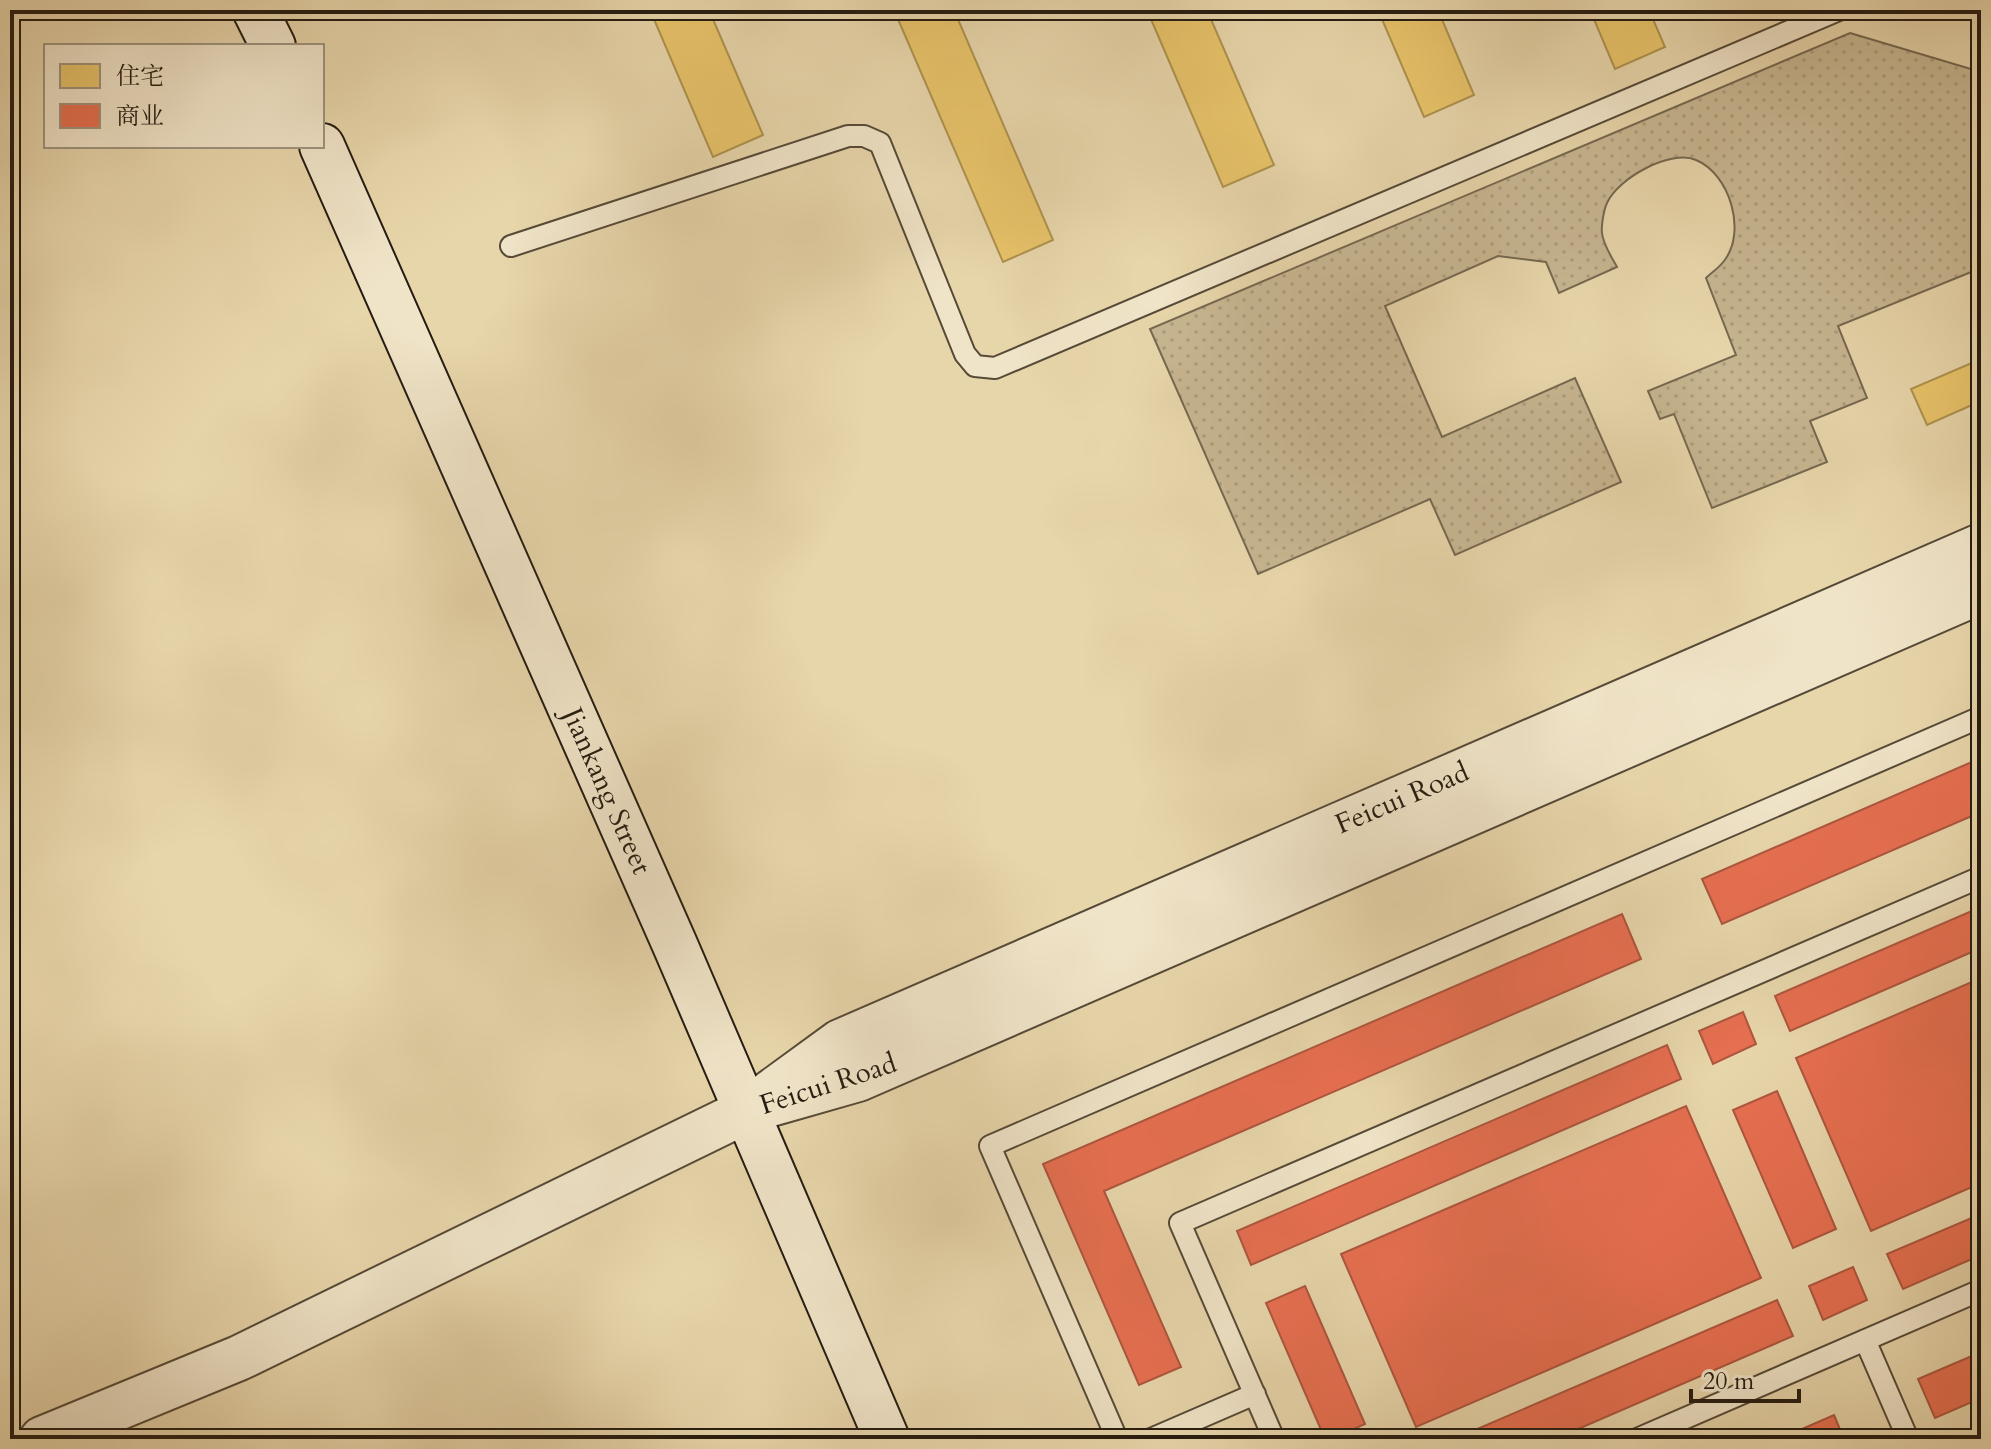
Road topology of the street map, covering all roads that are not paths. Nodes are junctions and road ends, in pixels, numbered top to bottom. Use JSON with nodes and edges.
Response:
{"nodes":[{"id":1,"x":255,"y":10,"type":"edge"},
{"id":2,"x":1839,"y":10,"type":"edge"},
{"id":3,"x":272,"y":44,"type":"edge"},
{"id":4,"x":323,"y":148,"type":"edge"},
{"id":5,"x":511,"y":246,"type":"dead end"},
{"id":6,"x":1981,"y":546,"type":"edge"},
{"id":7,"x":1981,"y":591,"type":"edge"},
{"id":8,"x":1981,"y":717,"type":"edge"},
{"id":9,"x":1981,"y":877,"type":"edge"},
{"id":10,"x":746,"y":1111,"type":"junction"},
{"id":11,"x":1981,"y":1290,"type":"edge"},
{"id":12,"x":1865,"y":1340,"type":"junction"},
{"id":13,"x":1255,"y":1394,"type":"junction"},
{"id":14,"x":42,"y":1439,"type":"edge"},
{"id":15,"x":887,"y":1439,"type":"edge"},
{"id":16,"x":1117,"y":1439,"type":"edge"},
{"id":17,"x":1151,"y":1439,"type":"edge"},
{"id":18,"x":1274,"y":1439,"type":"edge"},
{"id":19,"x":1637,"y":1439,"type":"edge"},
{"id":20,"x":1908,"y":1439,"type":"edge"}],
"edges":[{"from":1,"to":3,"type":"street"},
{"from":2,"to":5,"type":"lane"},
{"from":4,"to":10,"type":"street","name":"Jiankang Street"},
{"from":6,"to":10,"type":"street","name":"Feicui Road"},
{"from":7,"to":10,"type":"street","name":"Feicui Road"},
{"from":8,"to":16,"type":"lane"},
{"from":9,"to":13,"type":"lane"},
{"from":10,"to":14,"type":"street"},
{"from":10,"to":15,"type":"street","name":"Jiankang Street"},
{"from":11,"to":12,"type":"lane"},
{"from":12,"to":19,"type":"lane"},
{"from":12,"to":20,"type":"lane"},
{"from":13,"to":17,"type":"lane"},
{"from":13,"to":18,"type":"lane"}]}
